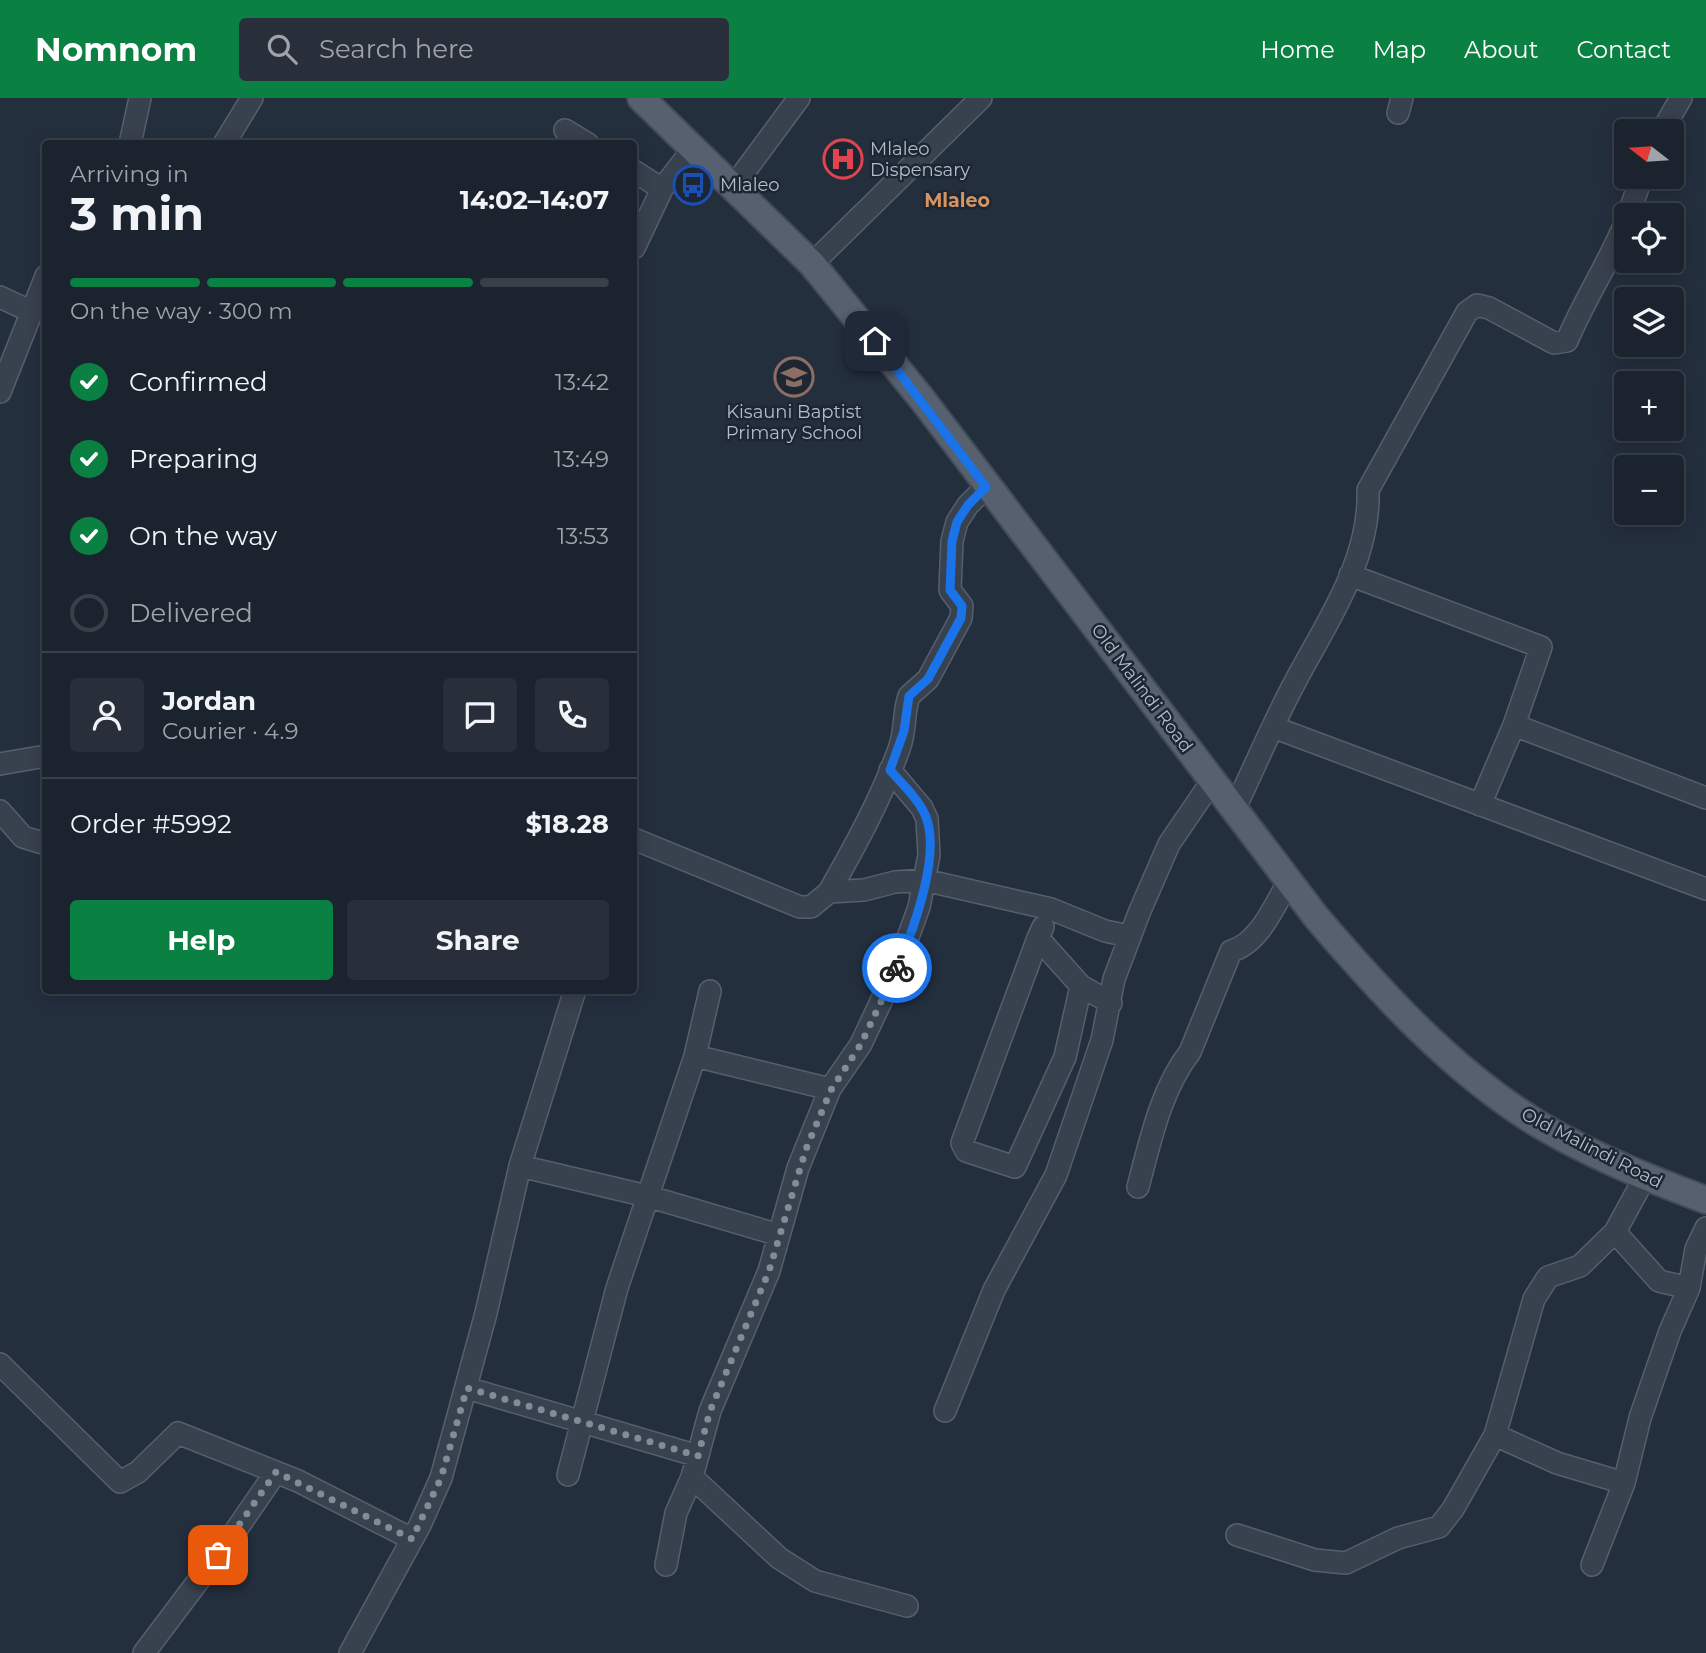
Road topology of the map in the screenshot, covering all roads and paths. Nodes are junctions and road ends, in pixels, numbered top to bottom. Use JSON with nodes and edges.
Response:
{"nodes":[{"id":1,"x":139,"y":98,"type":"edge"},
{"id":2,"x":252,"y":98,"type":"edge"},
{"id":3,"x":641,"y":98,"type":"edge"},
{"id":4,"x":799,"y":98,"type":"edge"},
{"id":5,"x":981,"y":98,"type":"edge"},
{"id":6,"x":1681,"y":98,"type":"edge"},
{"id":7,"x":1669,"y":119,"type":"edge"},
{"id":8,"x":565,"y":130,"type":"dead end"},
{"id":9,"x":131,"y":140,"type":"edge"},
{"id":10,"x":226,"y":140,"type":"edge"},
{"id":11,"x":581,"y":140,"type":"edge"},
{"id":12,"x":693,"y":149,"type":"junction"},
{"id":13,"x":637,"y":174,"type":"edge"},
{"id":14,"x":734,"y":186,"type":"junction"},
{"id":15,"x":662,"y":189,"type":"junction"},
{"id":16,"x":637,"y":242,"type":"edge"},
{"id":17,"x":1614,"y":250,"type":"edge"},
{"id":18,"x":812,"y":264,"type":"junction"},
{"id":19,"x":42,"y":293,"type":"edge"},
{"id":20,"x":0,"y":297,"type":"edge"},
{"id":21,"x":35,"y":322,"type":"edge"},
{"id":22,"x":0,"y":392,"type":"edge"},
{"id":23,"x":986,"y":487,"type":"junction"},
{"id":24,"x":1350,"y":575,"type":"junction"},
{"id":25,"x":1514,"y":725,"type":"junction"},
{"id":26,"x":1273,"y":727,"type":"junction"},
{"id":27,"x":42,"y":757,"type":"edge"},
{"id":28,"x":0,"y":764,"type":"edge"},
{"id":29,"x":890,"y":770,"type":"junction"},
{"id":30,"x":1212,"y":781,"type":"junction"},
{"id":31,"x":1706,"y":798,"type":"edge"},
{"id":32,"x":1479,"y":805,"type":"junction"},
{"id":33,"x":1235,"y":808,"type":"junction"},
{"id":34,"x":0,"y":811,"type":"edge"},
{"id":35,"x":637,"y":840,"type":"edge"},
{"id":36,"x":42,"y":844,"type":"edge"},
{"id":37,"x":1290,"y":879,"type":"junction"},
{"id":38,"x":924,"y":880,"type":"junction"},
{"id":39,"x":1706,"y":889,"type":"edge"},
{"id":40,"x":828,"y":892,"type":"junction"},
{"id":41,"x":1051,"y":909,"type":"junction"},
{"id":42,"x":1129,"y":936,"type":"junction"},
{"id":43,"x":1038,"y":938,"type":"junction"},
{"id":44,"x":1081,"y":986,"type":"junction"},
{"id":45,"x":710,"y":990,"type":"dead end"},
{"id":46,"x":574,"y":994,"type":"edge"},
{"id":47,"x":1111,"y":1003,"type":"junction"},
{"id":48,"x":695,"y":1056,"type":"junction"},
{"id":49,"x":831,"y":1090,"type":"junction"},
{"id":50,"x":520,"y":1166,"type":"junction"},
{"id":51,"x":1645,"y":1178,"type":"junction"},
{"id":52,"x":1138,"y":1187,"type":"dead end"},
{"id":53,"x":647,"y":1196,"type":"junction"},
{"id":54,"x":1706,"y":1200,"type":"edge"},
{"id":55,"x":1706,"y":1228,"type":"edge"},
{"id":56,"x":1615,"y":1232,"type":"junction"},
{"id":57,"x":779,"y":1235,"type":"junction"},
{"id":58,"x":1689,"y":1288,"type":"junction"},
{"id":59,"x":0,"y":1364,"type":"edge"},
{"id":60,"x":467,"y":1388,"type":"junction"},
{"id":61,"x":945,"y":1411,"type":"dead end"},
{"id":62,"x":580,"y":1420,"type":"junction"},
{"id":63,"x":1495,"y":1435,"type":"junction"},
{"id":64,"x":698,"y":1456,"type":"junction"},
{"id":65,"x":276,"y":1472,"type":"junction"},
{"id":66,"x":568,"y":1475,"type":"dead end"},
{"id":67,"x":692,"y":1477,"type":"junction"},
{"id":68,"x":1625,"y":1482,"type":"junction"},
{"id":69,"x":1237,"y":1535,"type":"dead end"},
{"id":70,"x":412,"y":1539,"type":"junction"},
{"id":71,"x":666,"y":1565,"type":"dead end"},
{"id":72,"x":1592,"y":1565,"type":"dead end"},
{"id":73,"x":907,"y":1606,"type":"dead end"},
{"id":74,"x":144,"y":1653,"type":"edge"},
{"id":75,"x":350,"y":1653,"type":"edge"}],
"edges":[{"from":1,"to":9,"type":"street"},
{"from":2,"to":10,"type":"street"},
{"from":3,"to":12,"type":"main road","name":"Old Malindi Road"},
{"from":4,"to":14,"type":"street"},
{"from":5,"to":18,"type":"street"},
{"from":6,"to":7,"type":"street"},
{"from":8,"to":11,"type":"street"},
{"from":12,"to":14,"type":"main road","name":"Old Malindi Road"},
{"from":12,"to":15,"type":"street"},
{"from":13,"to":15,"type":"street"},
{"from":14,"to":18,"type":"main road","name":"Old Malindi Road"},
{"from":15,"to":16,"type":"street"},
{"from":17,"to":24,"type":"street"},
{"from":18,"to":23,"type":"main road","name":"Old Malindi Road"},
{"from":19,"to":21,"type":"street"},
{"from":20,"to":21,"type":"street"},
{"from":21,"to":22,"type":"street"},
{"from":23,"to":29,"type":"street"},
{"from":23,"to":30,"type":"main road","name":"Old Malindi Road"},
{"from":24,"to":25,"type":"street"},
{"from":24,"to":26,"type":"street"},
{"from":25,"to":31,"type":"street"},
{"from":25,"to":32,"type":"street"},
{"from":26,"to":32,"type":"street"},
{"from":26,"to":33,"type":"street"},
{"from":27,"to":28,"type":"street"},
{"from":29,"to":38,"type":"street"},
{"from":29,"to":40,"type":"street"},
{"from":30,"to":33,"type":"main road","name":"Old Malindi Road"},
{"from":30,"to":42,"type":"street"},
{"from":32,"to":39,"type":"street"},
{"from":33,"to":37,"type":"main road","name":"Old Malindi Road"},
{"from":34,"to":36,"type":"street"},
{"from":35,"to":40,"type":"street"},
{"from":37,"to":51,"type":"main road","name":"Old Malindi Road"},
{"from":37,"to":52,"type":"street"},
{"from":38,"to":40,"type":"street"},
{"from":38,"to":41,"type":"street"},
{"from":38,"to":49,"type":"street"},
{"from":41,"to":42,"type":"street"},
{"from":41,"to":43,"type":"street"},
{"from":42,"to":47,"type":"street"},
{"from":43,"to":44,"type":"street"},
{"from":43,"to":44,"type":"street"},
{"from":44,"to":47,"type":"street"},
{"from":45,"to":48,"type":"street"},
{"from":46,"to":50,"type":"street"},
{"from":47,"to":61,"type":"street"},
{"from":48,"to":49,"type":"street"},
{"from":48,"to":53,"type":"street"},
{"from":49,"to":57,"type":"street"},
{"from":50,"to":53,"type":"street"},
{"from":50,"to":60,"type":"street"},
{"from":51,"to":54,"type":"main road","name":"Old Malindi Road"},
{"from":51,"to":56,"type":"street"},
{"from":53,"to":57,"type":"street"},
{"from":53,"to":62,"type":"street"},
{"from":55,"to":58,"type":"street"},
{"from":56,"to":58,"type":"street"},
{"from":56,"to":63,"type":"street"},
{"from":57,"to":64,"type":"street"},
{"from":58,"to":68,"type":"street"},
{"from":59,"to":65,"type":"street"},
{"from":60,"to":62,"type":"street"},
{"from":60,"to":70,"type":"street"},
{"from":62,"to":64,"type":"street"},
{"from":62,"to":66,"type":"street"},
{"from":63,"to":68,"type":"street"},
{"from":63,"to":69,"type":"street"},
{"from":64,"to":67,"type":"street"},
{"from":65,"to":70,"type":"street"},
{"from":65,"to":74,"type":"street"},
{"from":67,"to":71,"type":"street"},
{"from":67,"to":73,"type":"street"},
{"from":68,"to":72,"type":"street"},
{"from":70,"to":75,"type":"street"}]}
